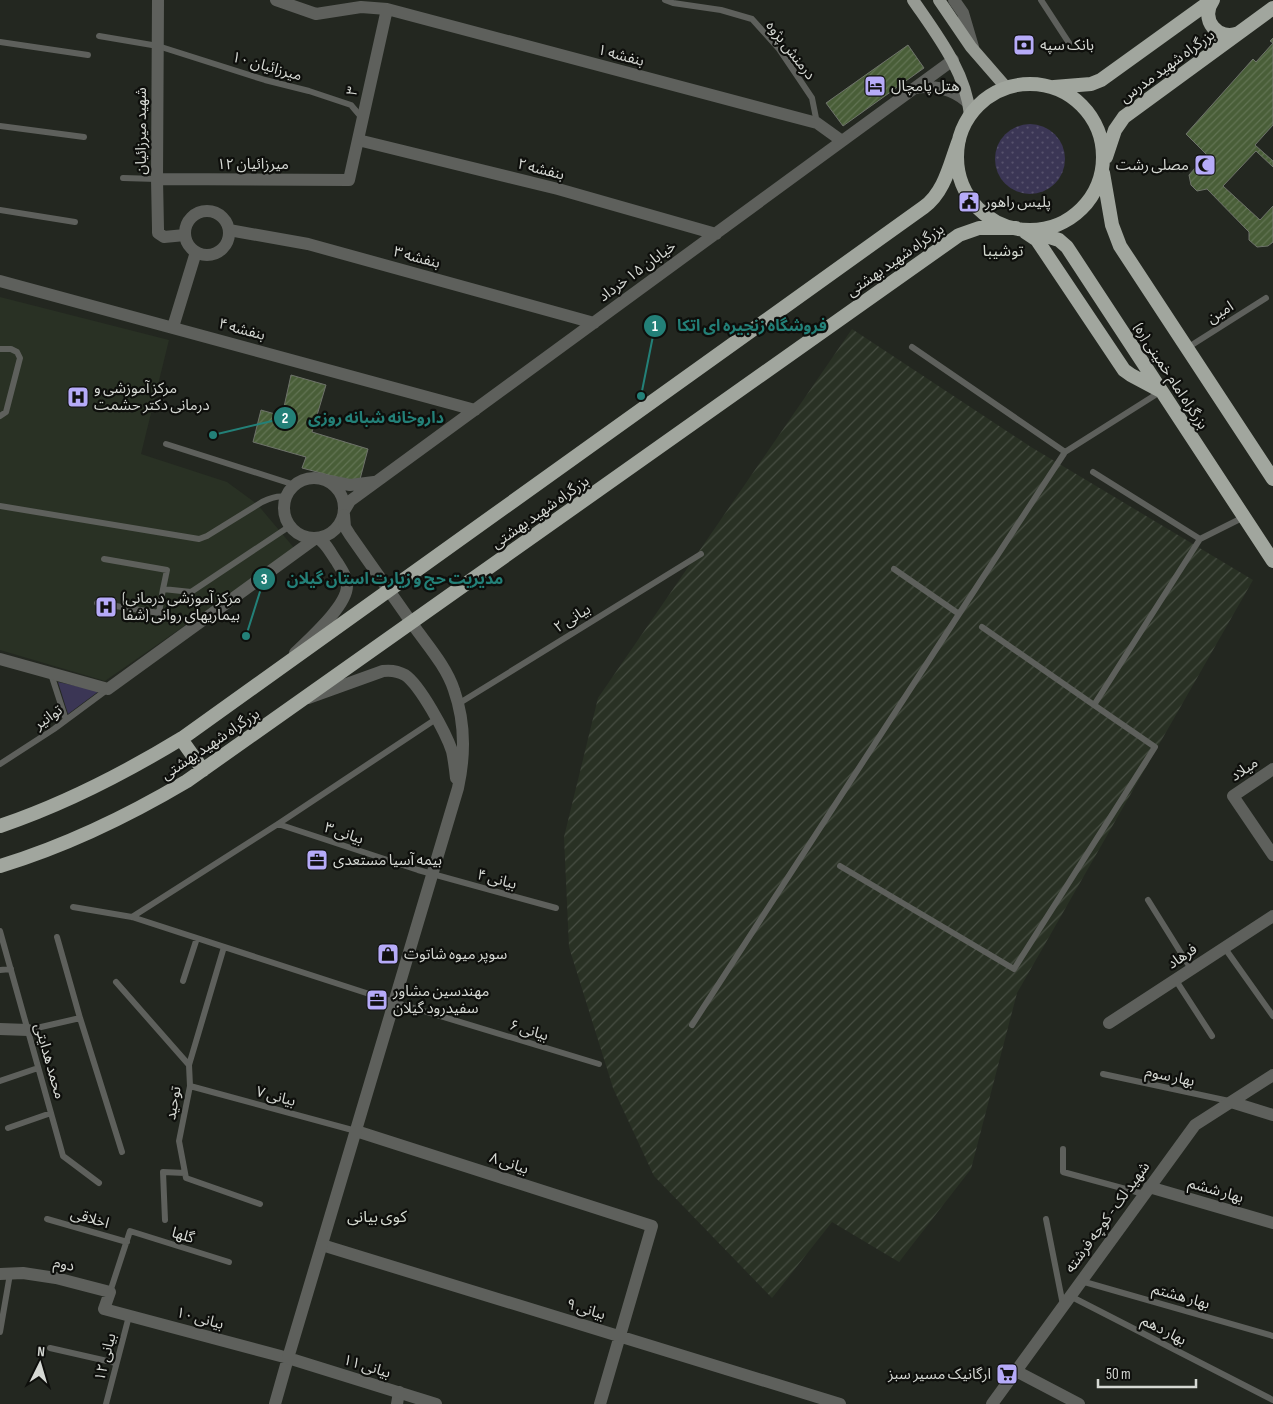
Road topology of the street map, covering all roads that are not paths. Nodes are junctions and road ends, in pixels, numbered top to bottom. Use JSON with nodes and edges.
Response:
{"nodes":[{"id":1,"x":158,"y":0,"type":"edge"},
{"id":2,"x":276,"y":0,"type":"edge"},
{"id":3,"x":666,"y":0,"type":"edge"},
{"id":4,"x":913,"y":0,"type":"edge"},
{"id":5,"x":940,"y":0,"type":"edge"},
{"id":6,"x":954,"y":0,"type":"edge"},
{"id":7,"x":1041,"y":0,"type":"edge"},
{"id":8,"x":1212,"y":0,"type":"edge"},
{"id":9,"x":362,"y":3,"type":"edge"},
{"id":10,"x":1273,"y":8,"type":"edge"},
{"id":11,"x":387,"y":9,"type":"junction"},
{"id":12,"x":1240,"y":32,"type":"junction"},
{"id":13,"x":99,"y":36,"type":"dead end"},
{"id":14,"x":0,"y":42,"type":"edge"},
{"id":15,"x":1069,"y":44,"type":"dead end"},
{"id":16,"x":158,"y":46,"type":"junction"},
{"id":17,"x":974,"y":52,"type":"junction"},
{"id":18,"x":88,"y":54,"type":"dead end"},
{"id":19,"x":953,"y":60,"type":"junction"},
{"id":20,"x":1006,"y":86,"type":"junction"},
{"id":21,"x":1052,"y":87,"type":"junction"},
{"id":22,"x":913,"y":89,"type":"junction"},
{"id":23,"x":970,"y":110,"type":"junction"},
{"id":24,"x":362,"y":119,"type":"junction"},
{"id":25,"x":817,"y":124,"type":"junction"},
{"id":26,"x":0,"y":126,"type":"edge"},
{"id":27,"x":84,"y":137,"type":"dead end"},
{"id":28,"x":358,"y":140,"type":"junction"},
{"id":29,"x":959,"y":140,"type":"junction"},
{"id":30,"x":842,"y":141,"type":"junction"},
{"id":31,"x":1103,"y":169,"type":"junction"},
{"id":32,"x":123,"y":178,"type":"dead end"},
{"id":33,"x":157,"y":179,"type":"junction"},
{"id":34,"x":349,"y":180,"type":"joint"},
{"id":35,"x":0,"y":210,"type":"edge"},
{"id":36,"x":75,"y":222,"type":"dead end"},
{"id":37,"x":1021,"y":229,"type":"junction"},
{"id":38,"x":229,"y":230,"type":"junction"},
{"id":39,"x":716,"y":234,"type":"junction"},
{"id":40,"x":185,"y":235,"type":"junction"},
{"id":41,"x":196,"y":252,"type":"junction"},
{"id":42,"x":0,"y":281,"type":"edge"},
{"id":43,"x":1266,"y":298,"type":"dead end"},
{"id":44,"x":594,"y":322,"type":"junction"},
{"id":45,"x":173,"y":327,"type":"junction"},
{"id":46,"x":912,"y":347,"type":"dead end"},
{"id":47,"x":1187,"y":348,"type":"junction"},
{"id":48,"x":0,"y":349,"type":"edge"},
{"id":49,"x":1161,"y":391,"type":"junction"},
{"id":50,"x":475,"y":410,"type":"junction"},
{"id":51,"x":0,"y":416,"type":"edge"},
{"id":52,"x":166,"y":444,"type":"dead end"},
{"id":53,"x":1065,"y":452,"type":"junction"},
{"id":54,"x":1093,"y":472,"type":"dead end"},
{"id":55,"x":322,"y":479,"type":"junction"},
{"id":56,"x":1273,"y":479,"type":"edge"},
{"id":57,"x":378,"y":481,"type":"junction"},
{"id":58,"x":295,"y":485,"type":"junction"},
{"id":59,"x":286,"y":498,"type":"junction"},
{"id":60,"x":0,"y":506,"type":"edge"},
{"id":61,"x":344,"y":513,"type":"junction"},
{"id":62,"x":1244,"y":517,"type":"junction"},
{"id":63,"x":290,"y":526,"type":"junction"},
{"id":64,"x":316,"y":538,"type":"junction"},
{"id":65,"x":1200,"y":539,"type":"junction"},
{"id":66,"x":700,"y":554,"type":"dead end"},
{"id":67,"x":104,"y":559,"type":"dead end"},
{"id":68,"x":1273,"y":561,"type":"edge"},
{"id":69,"x":894,"y":569,"type":"dead end"},
{"id":70,"x":163,"y":589,"type":"junction"},
{"id":71,"x":389,"y":591,"type":"junction"},
{"id":72,"x":97,"y":603,"type":"dead end"},
{"id":73,"x":959,"y":614,"type":"junction"},
{"id":74,"x":412,"y":623,"type":"junction"},
{"id":75,"x":982,"y":627,"type":"dead end"},
{"id":76,"x":0,"y":659,"type":"edge"},
{"id":77,"x":280,"y":669,"type":"junction"},
{"id":78,"x":50,"y":673,"type":"junction"},
{"id":79,"x":108,"y":689,"type":"junction"},
{"id":80,"x":303,"y":700,"type":"junction"},
{"id":81,"x":458,"y":704,"type":"junction"},
{"id":82,"x":1094,"y":705,"type":"junction"},
{"id":83,"x":436,"y":719,"type":"junction"},
{"id":84,"x":66,"y":720,"type":"junction"},
{"id":85,"x":181,"y":739,"type":"junction"},
{"id":86,"x":0,"y":764,"type":"edge"},
{"id":87,"x":1273,"y":769,"type":"edge"},
{"id":88,"x":203,"y":770,"type":"junction"},
{"id":89,"x":458,"y":788,"type":"junction"},
{"id":90,"x":278,"y":824,"type":"junction"},
{"id":91,"x":0,"y":826,"type":"edge"},
{"id":92,"x":1273,"y":855,"type":"edge"},
{"id":93,"x":0,"y":866,"type":"edge"},
{"id":94,"x":840,"y":866,"type":"dead end"},
{"id":95,"x":432,"y":874,"type":"junction"},
{"id":96,"x":1148,"y":900,"type":"dead end"},
{"id":97,"x":73,"y":907,"type":"dead end"},
{"id":98,"x":556,"y":908,"type":"dead end"},
{"id":99,"x":1273,"y":916,"type":"edge"},
{"id":100,"x":132,"y":917,"type":"junction"},
{"id":101,"x":0,"y":931,"type":"edge"},
{"id":102,"x":57,"y":937,"type":"dead end"},
{"id":103,"x":197,"y":938,"type":"junction"},
{"id":104,"x":224,"y":947,"type":"junction"},
{"id":105,"x":1224,"y":947,"type":"junction"},
{"id":106,"x":11,"y":969,"type":"junction"},
{"id":107,"x":1191,"y":969,"type":"junction"},
{"id":108,"x":0,"y":970,"type":"edge"},
{"id":109,"x":1175,"y":980,"type":"junction"},
{"id":110,"x":183,"y":981,"type":"dead end"},
{"id":111,"x":116,"y":982,"type":"dead end"},
{"id":112,"x":394,"y":1002,"type":"junction"},
{"id":113,"x":1273,"y":1016,"type":"edge"},
{"id":114,"x":80,"y":1018,"type":"junction"},
{"id":115,"x":1109,"y":1023,"type":"dead end"},
{"id":116,"x":692,"y":1025,"type":"dead end"},
{"id":117,"x":0,"y":1029,"type":"edge"},
{"id":118,"x":28,"y":1030,"type":"junction"},
{"id":119,"x":1212,"y":1036,"type":"dead end"},
{"id":120,"x":599,"y":1064,"type":"dead end"},
{"id":121,"x":189,"y":1065,"type":"junction"},
{"id":122,"x":38,"y":1068,"type":"junction"},
{"id":123,"x":1103,"y":1074,"type":"dead end"},
{"id":124,"x":1273,"y":1075,"type":"edge"},
{"id":125,"x":0,"y":1081,"type":"edge"},
{"id":126,"x":190,"y":1086,"type":"junction"},
{"id":127,"x":1231,"y":1102,"type":"junction"},
{"id":128,"x":51,"y":1113,"type":"junction"},
{"id":129,"x":1273,"y":1115,"type":"edge"},
{"id":130,"x":8,"y":1128,"type":"dead end"},
{"id":131,"x":356,"y":1131,"type":"junction"},
{"id":132,"x":1063,"y":1149,"type":"dead end"},
{"id":133,"x":122,"y":1152,"type":"dead end"},
{"id":134,"x":185,"y":1173,"type":"junction"},
{"id":135,"x":99,"y":1182,"type":"dead end"},
{"id":136,"x":1147,"y":1191,"type":"junction"},
{"id":137,"x":260,"y":1204,"type":"dead end"},
{"id":138,"x":47,"y":1219,"type":"dead end"},
{"id":139,"x":1046,"y":1219,"type":"dead end"},
{"id":140,"x":165,"y":1220,"type":"dead end"},
{"id":141,"x":1273,"y":1223,"type":"edge"},
{"id":142,"x":126,"y":1242,"type":"junction"},
{"id":143,"x":322,"y":1245,"type":"junction"},
{"id":144,"x":229,"y":1262,"type":"dead end"},
{"id":145,"x":5,"y":1274,"type":"edge"},
{"id":146,"x":1081,"y":1281,"type":"junction"},
{"id":147,"x":110,"y":1292,"type":"junction"},
{"id":148,"x":1067,"y":1301,"type":"junction"},
{"id":149,"x":129,"y":1316,"type":"junction"},
{"id":150,"x":0,"y":1332,"type":"edge"},
{"id":151,"x":620,"y":1336,"type":"junction"},
{"id":152,"x":1273,"y":1336,"type":"edge"},
{"id":153,"x":50,"y":1348,"type":"dead end"},
{"id":154,"x":288,"y":1358,"type":"junction"},
{"id":155,"x":116,"y":1363,"type":"junction"},
{"id":156,"x":1016,"y":1371,"type":"junction"},
{"id":157,"x":398,"y":1398,"type":"edge"},
{"id":158,"x":1273,"y":1400,"type":"edge"},
{"id":159,"x":106,"y":1404,"type":"edge"},
{"id":160,"x":275,"y":1404,"type":"edge"},
{"id":161,"x":436,"y":1404,"type":"edge"},
{"id":162,"x":600,"y":1404,"type":"edge"},
{"id":163,"x":840,"y":1404,"type":"edge"},
{"id":164,"x":992,"y":1404,"type":"edge"},
{"id":165,"x":1079,"y":1404,"type":"edge"}],
"edges":[{"from":1,"to":16,"type":"street","name":"شهید میرزائیان"},
{"from":2,"to":9,"type":"street","name":"بنفشه ۱"},
{"from":3,"to":25,"type":"lane","name":"درمنش پژوه"},
{"from":4,"to":19,"type":"main road"},
{"from":5,"to":17,"type":"main road"},
{"from":6,"to":17,"type":"street"},
{"from":7,"to":15,"type":"lane"},
{"from":8,"to":12,"type":"highway"},
{"from":8,"to":21,"type":"highway","name":"بزرگراه شهید مدرس"},
{"from":9,"to":11,"type":"street","name":"بنفشه ۱"},
{"from":10,"to":12,"type":"highway","name":"بزرگراه شهید مدرس"},
{"from":11,"to":24,"type":"street","name":"۳"},
{"from":11,"to":25,"type":"street","name":"بنفشه ۱"},
{"from":12,"to":31,"type":"highway","name":"بزرگراه شهید مدرس"},
{"from":13,"to":16,"type":"lane","name":"میرزائیان ۱۰"},
{"from":14,"to":18,"type":"lane"},
{"from":16,"to":24,"type":"lane","name":"میرزائیان ۱۰"},
{"from":16,"to":33,"type":"street","name":"شهید میرزائیان"},
{"from":17,"to":20,"type":"main road"},
{"from":19,"to":22,"type":"street","name":"خیابان ۱۵ خرداد"},
{"from":19,"to":23,"type":"main road"},
{"from":20,"to":21,"type":"highway"},
{"from":20,"to":23,"type":"highway"},
{"from":21,"to":31,"type":"highway"},
{"from":22,"to":23,"type":"street"},
{"from":22,"to":30,"type":"street","name":"خیابان ۱۵ خرداد"},
{"from":23,"to":29,"type":"highway"},
{"from":24,"to":28,"type":"street","name":"۳"},
{"from":25,"to":30,"type":"street","name":"بنفشه ۱"},
{"from":26,"to":27,"type":"lane"},
{"from":28,"to":34,"type":"street","name":"۳"},
{"from":28,"to":39,"type":"street","name":"بنفشه ۲"},
{"from":29,"to":37,"type":"highway"},
{"from":29,"to":71,"type":"highway","name":"بزرگراه شهید بهشتی"},
{"from":30,"to":39,"type":"street","name":"خیابان ۱۵ خرداد"},
{"from":31,"to":37,"type":"highway"},
{"from":31,"to":47,"type":"highway","name":"بزرگراه امام خمینی (ره)"},
{"from":32,"to":33,"type":"lane"},
{"from":33,"to":34,"type":"street","name":"میرزائیان ۱۲"},
{"from":33,"to":40,"type":"street","name":"شهید میرزائیان"},
{"from":35,"to":36,"type":"lane"},
{"from":37,"to":49,"type":"highway"},
{"from":37,"to":49,"type":"highway","name":"بزرگراه امام خمینی (ره)"},
{"from":37,"to":74,"type":"highway","name":"بزرگراه شهید بهشتی"},
{"from":38,"to":40,"type":"street"},
{"from":38,"to":41,"type":"street"},
{"from":38,"to":44,"type":"street","name":"بنفشه ۳"},
{"from":39,"to":44,"type":"street","name":"خیابان ۱۵ خرداد"},
{"from":40,"to":41,"type":"street"},
{"from":41,"to":45,"type":"street"},
{"from":42,"to":45,"type":"street","name":"بنفشه ۴"},
{"from":43,"to":47,"type":"lane","name":"امین"},
{"from":44,"to":50,"type":"street","name":"خیابان ۱۵ خرداد"},
{"from":45,"to":50,"type":"street","name":"بنفشه ۴"},
{"from":46,"to":53,"type":"lane"},
{"from":47,"to":56,"type":"highway","name":"بزرگراه امام خمینی (ره)"},
{"from":48,"to":51,"type":"lane"},
{"from":49,"to":53,"type":"lane"},
{"from":49,"to":62,"type":"highway","name":"بزرگراه امام خمینی (ره)"},
{"from":50,"to":57,"type":"street","name":"خیابان ۱۵ خرداد"},
{"from":52,"to":58,"type":"lane"},
{"from":53,"to":73,"type":"lane"},
{"from":54,"to":65,"type":"lane"},
{"from":55,"to":57,"type":"street"},
{"from":55,"to":58,"type":"street"},
{"from":55,"to":61,"type":"street"},
{"from":57,"to":61,"type":"street","name":"خیابان ۱۵ خرداد"},
{"from":58,"to":59,"type":"street"},
{"from":59,"to":60,"type":"lane"},
{"from":59,"to":63,"type":"street"},
{"from":61,"to":64,"type":"street"},
{"from":61,"to":71,"type":"street"},
{"from":62,"to":65,"type":"lane"},
{"from":62,"to":68,"type":"highway","name":"بزرگراه امام خمینی (ره)"},
{"from":63,"to":64,"type":"street"},
{"from":63,"to":70,"type":"lane"},
{"from":64,"to":77,"type":"street"},
{"from":64,"to":79,"type":"street"},
{"from":65,"to":82,"type":"lane"},
{"from":66,"to":81,"type":"lane","name":"بیانی ۲"},
{"from":67,"to":70,"type":"lane"},
{"from":69,"to":73,"type":"lane"},
{"from":70,"to":72,"type":"lane"},
{"from":71,"to":74,"type":"street"},
{"from":71,"to":77,"type":"highway","name":"بزرگراه شهید بهشتی"},
{"from":73,"to":116,"type":"lane"},
{"from":74,"to":80,"type":"highway","name":"بزرگراه شهید بهشتی"},
{"from":74,"to":81,"type":"street"},
{"from":75,"to":82,"type":"lane"},
{"from":76,"to":78,"type":"street"},
{"from":77,"to":85,"type":"highway","name":"بزرگراه شهید بهشتی"},
{"from":78,"to":79,"type":"street"},
{"from":78,"to":84,"type":"lane"},
{"from":79,"to":84,"type":"lane","name":"توانیر"},
{"from":80,"to":83,"type":"street"},
{"from":80,"to":88,"type":"highway","name":"بزرگراه شهید بهشتی"},
{"from":81,"to":89,"type":"street"},
{"from":82,"to":94,"type":"lane"},
{"from":83,"to":89,"type":"street"},
{"from":83,"to":90,"type":"lane"},
{"from":84,"to":86,"type":"lane","name":"توانیر"},
{"from":85,"to":88,"type":"highway"},
{"from":85,"to":91,"type":"highway","name":"بزرگراه شهید بهشتی"},
{"from":87,"to":92,"type":"street","name":"میلاد"},
{"from":88,"to":93,"type":"highway","name":"بزرگراه شهید بهشتی"},
{"from":89,"to":95,"type":"street"},
{"from":90,"to":95,"type":"lane","name":"بیانی ۳"},
{"from":90,"to":100,"type":"lane"},
{"from":95,"to":98,"type":"lane","name":"بیانی ۴"},
{"from":95,"to":112,"type":"street"},
{"from":96,"to":107,"type":"lane"},
{"from":97,"to":100,"type":"lane","name":"بیانی ۶"},
{"from":99,"to":105,"type":"street","name":"فرهاد"},
{"from":100,"to":103,"type":"lane","name":"بیانی ۶"},
{"from":101,"to":106,"type":"lane","name":"محمد هدایتی"},
{"from":102,"to":114,"type":"lane"},
{"from":103,"to":104,"type":"lane","name":"بیانی ۶"},
{"from":103,"to":110,"type":"lane"},
{"from":104,"to":112,"type":"lane","name":"بیانی ۶"},
{"from":104,"to":121,"type":"lane","name":"توحید"},
{"from":105,"to":107,"type":"street","name":"فرهاد"},
{"from":105,"to":113,"type":"lane"},
{"from":106,"to":108,"type":"lane"},
{"from":106,"to":118,"type":"lane","name":"محمد هدایتی"},
{"from":107,"to":109,"type":"street","name":"فرهاد"},
{"from":109,"to":115,"type":"street","name":"فرهاد"},
{"from":109,"to":119,"type":"lane"},
{"from":111,"to":121,"type":"lane"},
{"from":112,"to":120,"type":"lane","name":"بیانی ۶"},
{"from":112,"to":131,"type":"street"},
{"from":114,"to":118,"type":"lane"},
{"from":114,"to":133,"type":"lane"},
{"from":117,"to":118,"type":"street"},
{"from":118,"to":122,"type":"lane","name":"محمد هدایتی"},
{"from":121,"to":126,"type":"lane","name":"توحید"},
{"from":122,"to":125,"type":"lane"},
{"from":122,"to":128,"type":"lane","name":"محمد هدایتی"},
{"from":123,"to":127,"type":"lane","name":"بهار سوم"},
{"from":124,"to":127,"type":"street","name":"شهید لک - کوچه فرشته"},
{"from":126,"to":131,"type":"lane","name":"بیانی ۷"},
{"from":126,"to":134,"type":"lane","name":"توحید"},
{"from":127,"to":129,"type":"street"},
{"from":127,"to":136,"type":"street","name":"شهید لک - کوچه فرشته"},
{"from":128,"to":130,"type":"lane"},
{"from":128,"to":135,"type":"lane","name":"محمد هدایتی"},
{"from":131,"to":143,"type":"street"},
{"from":131,"to":151,"type":"street","name":"بیانی ۸"},
{"from":132,"to":136,"type":"lane"},
{"from":134,"to":137,"type":"lane"},
{"from":134,"to":140,"type":"lane"},
{"from":136,"to":141,"type":"street","name":"بهار ششم"},
{"from":136,"to":146,"type":"street","name":"شهید لک - کوچه فرشته"},
{"from":138,"to":142,"type":"lane","name":"اخلاقی"},
{"from":139,"to":148,"type":"lane"},
{"from":142,"to":144,"type":"lane","name":"گلها"},
{"from":142,"to":147,"type":"lane"},
{"from":143,"to":151,"type":"street","name":"بیانی ۹"},
{"from":143,"to":154,"type":"street"},
{"from":145,"to":147,"type":"street","name":"دوم"},
{"from":145,"to":150,"type":"lane"},
{"from":146,"to":148,"type":"street","name":"شهید لک - کوچه فرشته"},
{"from":146,"to":152,"type":"lane","name":"بهار هشتم"},
{"from":147,"to":149,"type":"street","name":"بیانی ۱۰"},
{"from":148,"to":156,"type":"street","name":"شهید لک - کوچه فرشته"},
{"from":148,"to":158,"type":"lane","name":"بهار دهم"},
{"from":149,"to":154,"type":"street","name":"بیانی ۱۰"},
{"from":149,"to":155,"type":"lane","name":"بیانی ۱۲"},
{"from":151,"to":162,"type":"street"},
{"from":151,"to":163,"type":"street","name":"بیانی ۹"},
{"from":153,"to":155,"type":"lane"},
{"from":154,"to":157,"type":"street","name":"بیانی ۱۱"},
{"from":154,"to":160,"type":"street"},
{"from":155,"to":159,"type":"lane","name":"بیانی ۱۲"},
{"from":156,"to":164,"type":"street","name":"شهید لک - کوچه فرشته"},
{"from":156,"to":165,"type":"street"},
{"from":157,"to":161,"type":"street","name":"بیانی ۱۱"}]}
